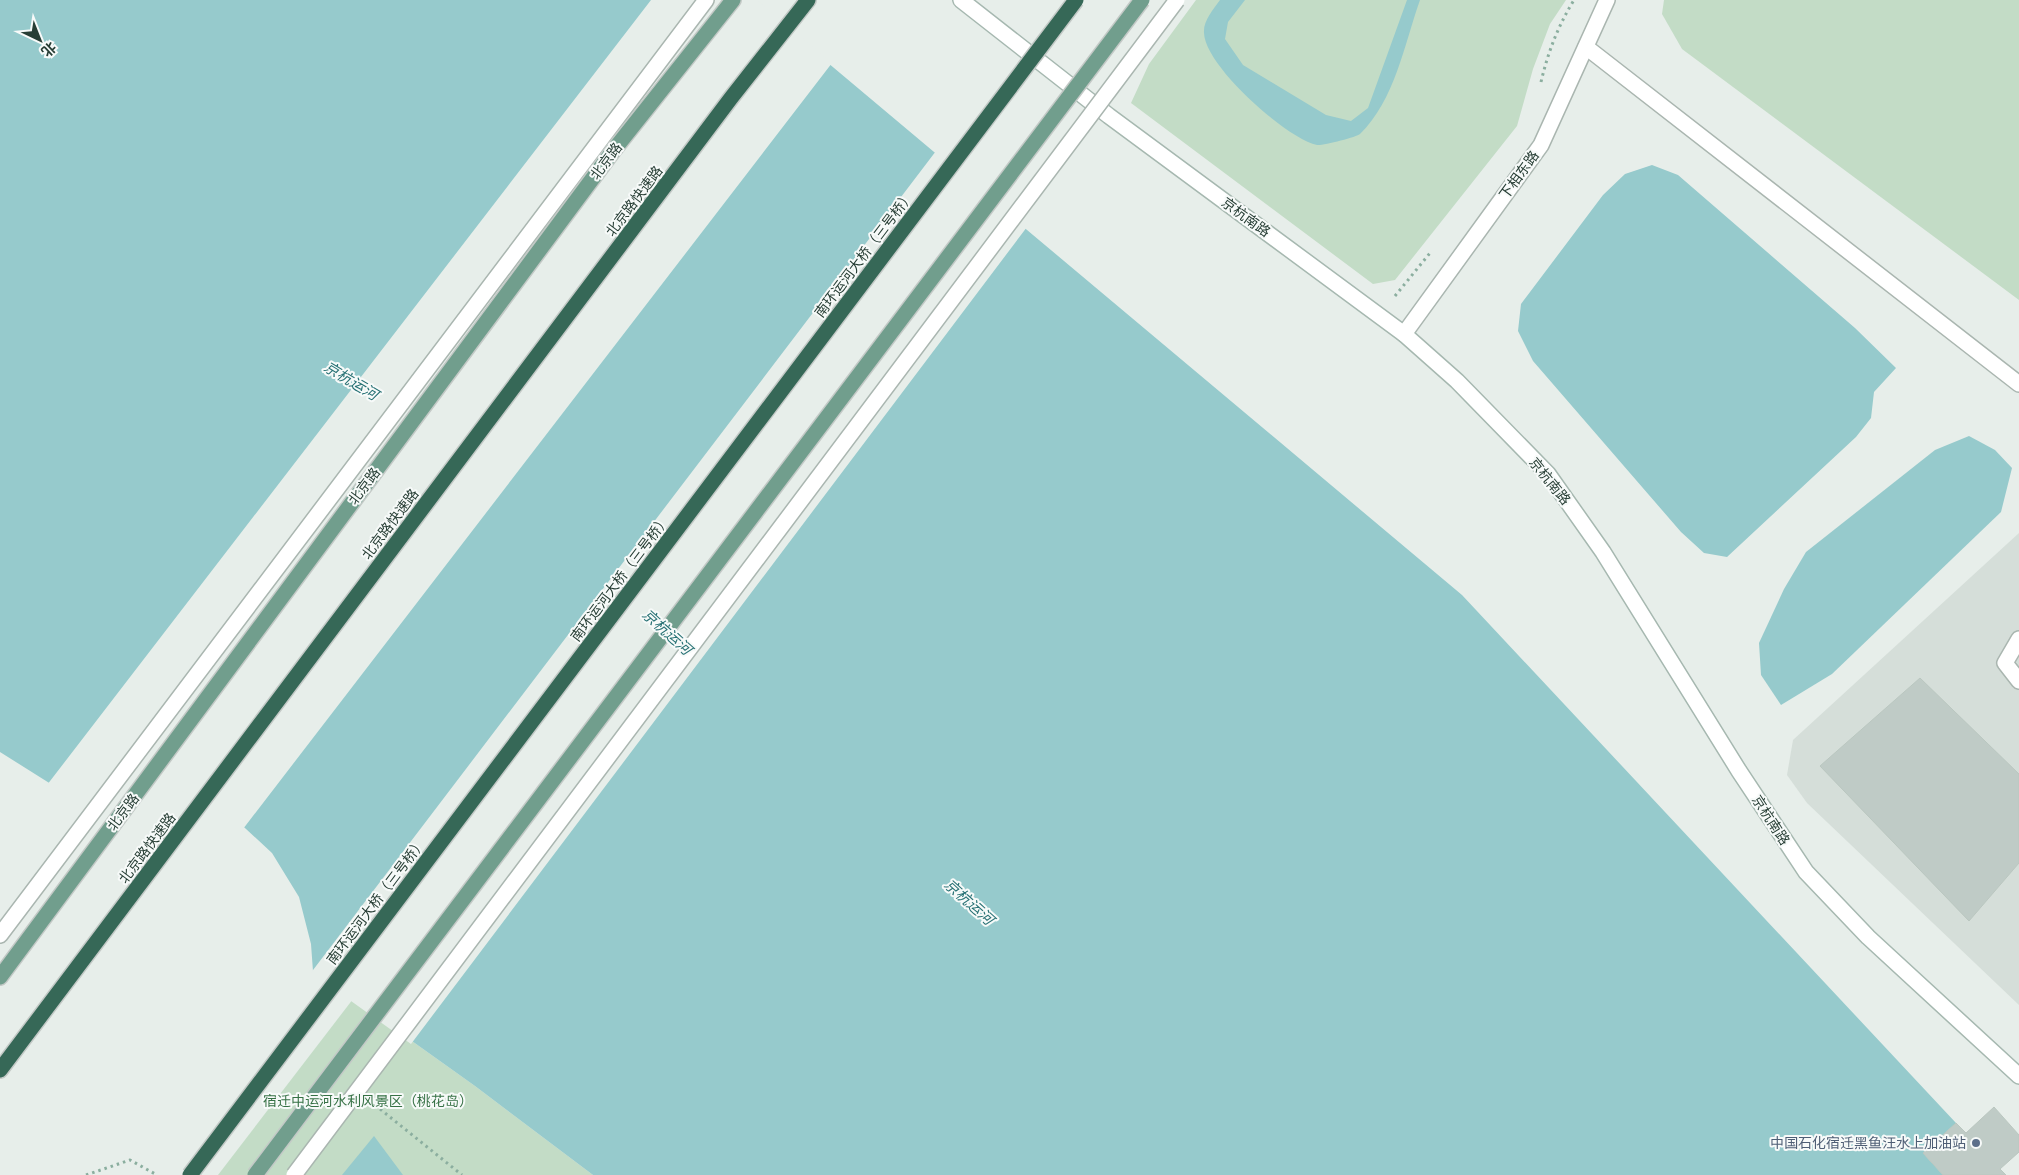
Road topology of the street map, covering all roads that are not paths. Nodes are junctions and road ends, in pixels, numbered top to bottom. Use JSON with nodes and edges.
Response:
{"nodes":[{"id":1,"x":706,"y":0,"type":"edge"},
{"id":2,"x":733,"y":0,"type":"edge"},
{"id":3,"x":808,"y":0,"type":"edge"},
{"id":4,"x":961,"y":0,"type":"edge"},
{"id":5,"x":1076,"y":0,"type":"edge"},
{"id":6,"x":1142,"y":0,"type":"edge"},
{"id":7,"x":1177,"y":0,"type":"edge"},
{"id":8,"x":1607,"y":0,"type":"edge"},
{"id":9,"x":1586,"y":47,"type":"junction"},
{"id":10,"x":1404,"y":334,"type":"junction"},
{"id":11,"x":2019,"y":384,"type":"edge"},
{"id":12,"x":2019,"y":639,"type":"edge"},
{"id":13,"x":2019,"y":681,"type":"edge"},
{"id":14,"x":0,"y":935,"type":"edge"},
{"id":15,"x":0,"y":977,"type":"edge"},
{"id":16,"x":0,"y":1070,"type":"edge"},
{"id":17,"x":2019,"y":1076,"type":"edge"},
{"id":18,"x":190,"y":1175,"type":"edge"},
{"id":19,"x":255,"y":1175,"type":"edge"},
{"id":20,"x":294,"y":1175,"type":"edge"}],
"edges":[{"from":1,"to":14,"type":"street"},
{"from":2,"to":15,"type":"main road","name":"北京路"},
{"from":3,"to":16,"type":"highway","name":"北京路快速路"},
{"from":4,"to":10,"type":"street","name":"京杭南路"},
{"from":5,"to":18,"type":"highway","name":"南环运河大桥（三号桥）","bridge":true},
{"from":6,"to":19,"type":"main road","bridge":true},
{"from":7,"to":20,"type":"street","bridge":true},
{"from":8,"to":9,"type":"street","name":"下相东路"},
{"from":9,"to":10,"type":"street","name":"下相东路"},
{"from":9,"to":11,"type":"street"},
{"from":10,"to":17,"type":"street","name":"京杭南路"},
{"from":12,"to":13,"type":"street"}]}
